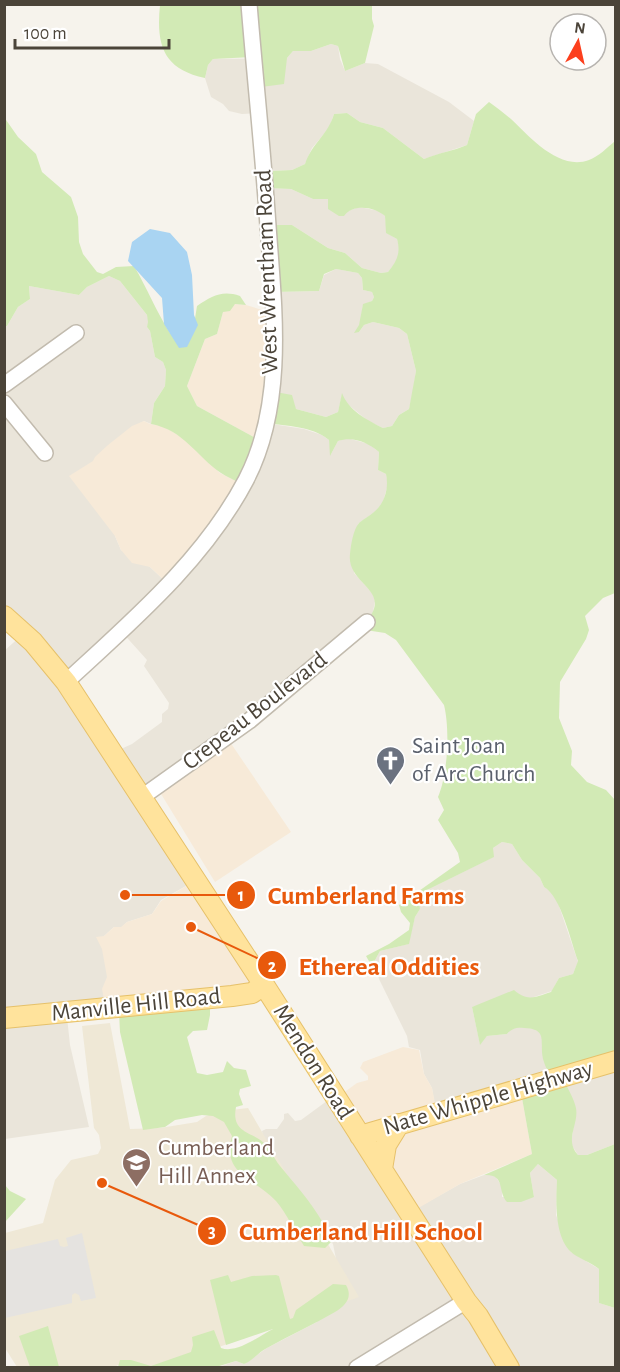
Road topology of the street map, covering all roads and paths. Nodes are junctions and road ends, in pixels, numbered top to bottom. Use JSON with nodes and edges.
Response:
{"nodes":[{"id":1,"x":249,"y":4,"type":"edge"},
{"id":2,"x":76,"y":333,"type":"dead end"},
{"id":3,"x":4,"y":385,"type":"edge"},
{"id":4,"x":4,"y":403,"type":"edge"},
{"id":5,"x":45,"y":453,"type":"dead end"},
{"id":6,"x":4,"y":616,"type":"edge"},
{"id":7,"x":367,"y":622,"type":"dead end"},
{"id":8,"x":66,"y":682,"type":"junction"},
{"id":9,"x":142,"y":797,"type":"junction"},
{"id":10,"x":264,"y":985,"type":"junction"},
{"id":11,"x":4,"y":1018,"type":"edge"},
{"id":12,"x":615,"y":1061,"type":"edge"},
{"id":13,"x":399,"y":1124,"type":"junction"},
{"id":14,"x":360,"y":1136,"type":"junction"},
{"id":15,"x":382,"y":1169,"type":"junction"},
{"id":16,"x":466,"y":1301,"type":"junction"},
{"id":17,"x":357,"y":1368,"type":"edge"},
{"id":18,"x":509,"y":1368,"type":"edge"}],
"edges":[{"from":1,"to":8,"type":"street","name":"West Wrentham Road"},
{"from":2,"to":3,"type":"street"},
{"from":4,"to":5,"type":"street"},
{"from":6,"to":8,"type":"main road","name":"Mendon Road"},
{"from":7,"to":9,"type":"street","name":"Crepeau Boulevard"},
{"from":8,"to":9,"type":"main road","name":"Mendon Road"},
{"from":9,"to":10,"type":"main road","name":"Mendon Road"},
{"from":10,"to":11,"type":"main road","name":"Manville Hill Road"},
{"from":10,"to":14,"type":"main road","name":"Mendon Road"},
{"from":12,"to":13,"type":"main road","name":"Nate Whipple Highway"},
{"from":13,"to":14,"type":"main road","name":"Nate Whipple Highway"},
{"from":13,"to":15,"type":"main road"},
{"from":14,"to":15,"type":"main road","name":"Mendon Road"},
{"from":15,"to":16,"type":"main road","name":"Mendon Road"},
{"from":16,"to":17,"type":"street"},
{"from":16,"to":18,"type":"main road","name":"Mendon Road"}]}
